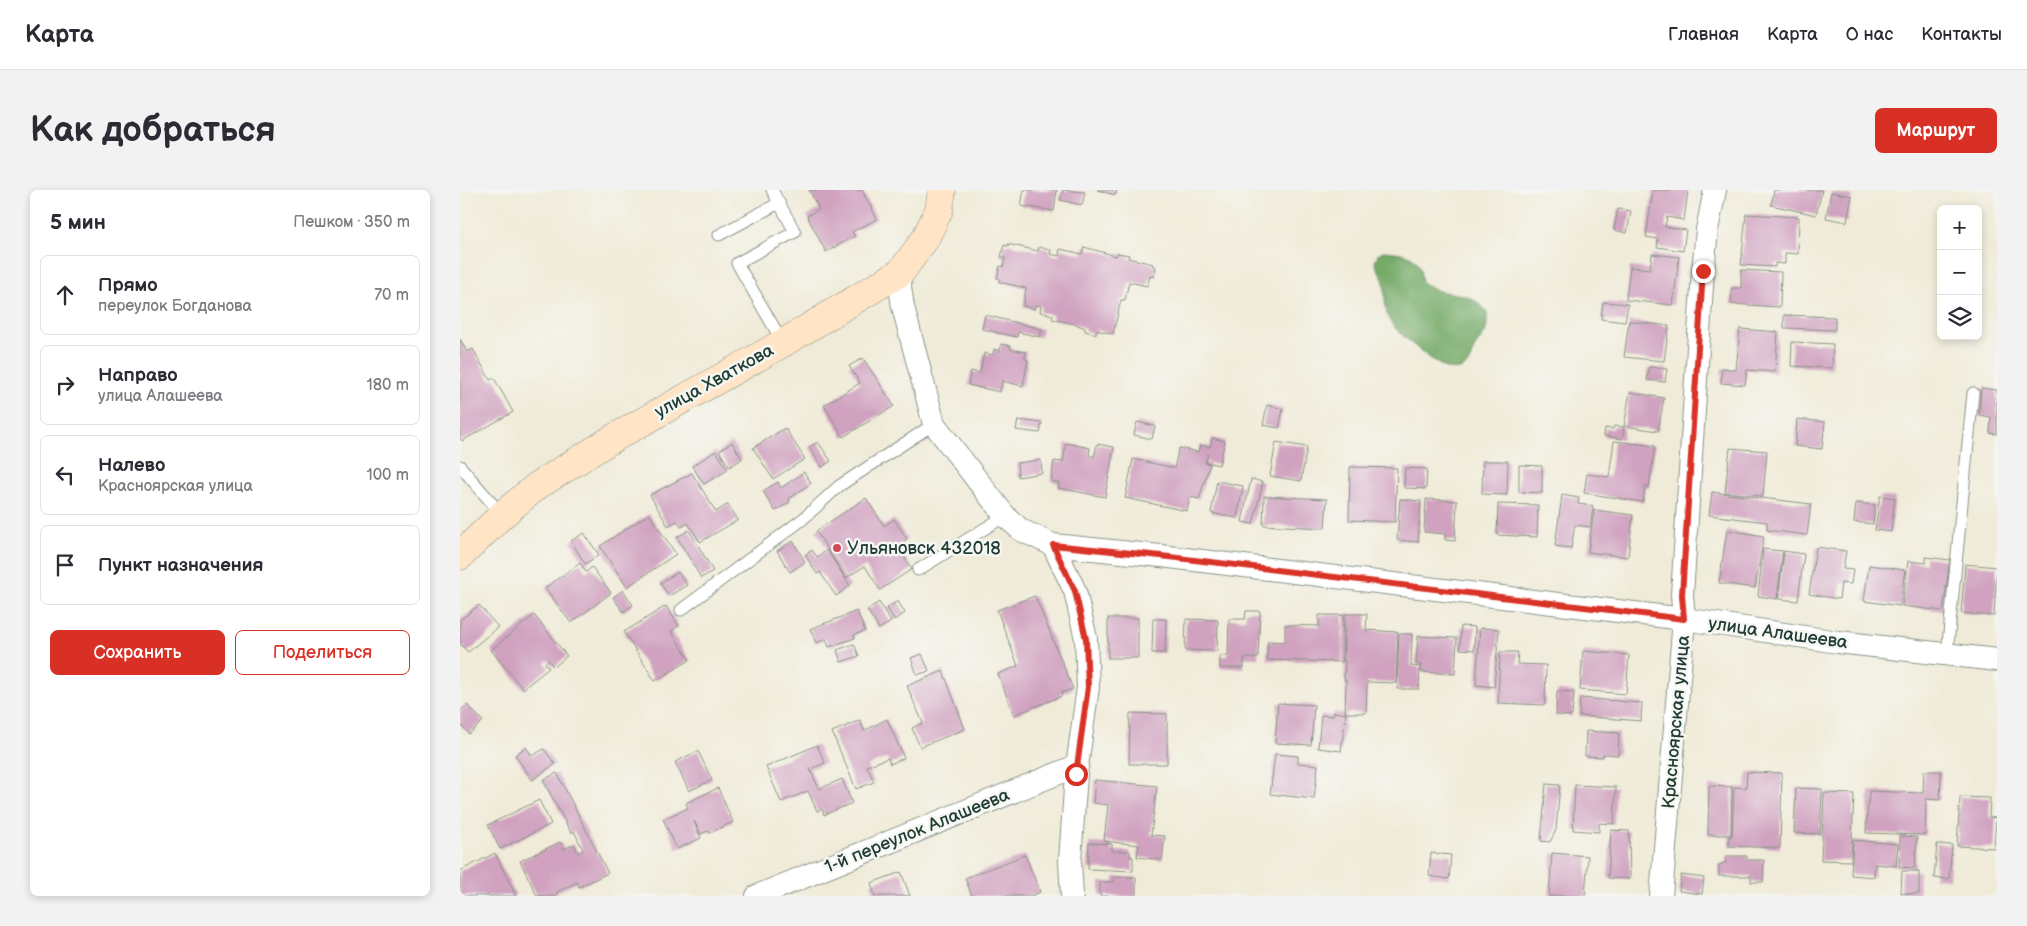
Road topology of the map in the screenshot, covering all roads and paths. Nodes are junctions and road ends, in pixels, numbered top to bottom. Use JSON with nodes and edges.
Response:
{"nodes":[{"id":1,"x":772,"y":190,"type":"edge"},
{"id":2,"x":942,"y":190,"type":"edge"},
{"id":3,"x":1715,"y":190,"type":"edge"},
{"id":4,"x":779,"y":203,"type":"junction"},
{"id":5,"x":719,"y":235,"type":"dead end"},
{"id":6,"x":901,"y":272,"type":"junction"},
{"id":7,"x":783,"y":343,"type":"junction"},
{"id":8,"x":1973,"y":393,"type":"dead end"},
{"id":9,"x":934,"y":424,"type":"junction"},
{"id":10,"x":460,"y":466,"type":"edge"},
{"id":11,"x":502,"y":515,"type":"junction"},
{"id":12,"x":1005,"y":516,"type":"junction"},
{"id":13,"x":1053,"y":545,"type":"junction"},
{"id":14,"x":460,"y":556,"type":"edge"},
{"id":15,"x":918,"y":570,"type":"dead end"},
{"id":16,"x":681,"y":610,"type":"dead end"},
{"id":17,"x":1684,"y":619,"type":"junction"},
{"id":18,"x":1947,"y":654,"type":"junction"},
{"id":19,"x":1997,"y":660,"type":"edge"},
{"id":20,"x":1076,"y":766,"type":"junction"},
{"id":21,"x":757,"y":896,"type":"edge"},
{"id":22,"x":1072,"y":896,"type":"edge"},
{"id":23,"x":1661,"y":896,"type":"edge"}],
"edges":[{"from":1,"to":4,"type":"lane"},
{"from":2,"to":6,"type":"main road","name":"улица Хваткова"},
{"from":3,"to":17,"type":"street","name":"Красноярская улица"},
{"from":4,"to":5,"type":"lane"},
{"from":4,"to":7,"type":"lane"},
{"from":6,"to":7,"type":"main road","name":"улица Хваткова"},
{"from":6,"to":9,"type":"street","name":"улица Алашеева"},
{"from":7,"to":11,"type":"main road","name":"улица Хваткова"},
{"from":8,"to":18,"type":"lane"},
{"from":9,"to":12,"type":"street","name":"улица Алашеева"},
{"from":9,"to":16,"type":"lane"},
{"from":10,"to":11,"type":"lane"},
{"from":11,"to":14,"type":"main road","name":"улица Хваткова"},
{"from":12,"to":13,"type":"street","name":"улица Алашеева"},
{"from":12,"to":15,"type":"lane"},
{"from":13,"to":17,"type":"street","name":"улица Алашеева"},
{"from":13,"to":20,"type":"street"},
{"from":17,"to":18,"type":"street","name":"улица Алашеева"},
{"from":17,"to":23,"type":"street","name":"Красноярская улица"},
{"from":18,"to":19,"type":"street","name":"улица Алашеева"},
{"from":20,"to":21,"type":"street","name":"1-й переулок Алашеева"},
{"from":20,"to":22,"type":"street"}]}
